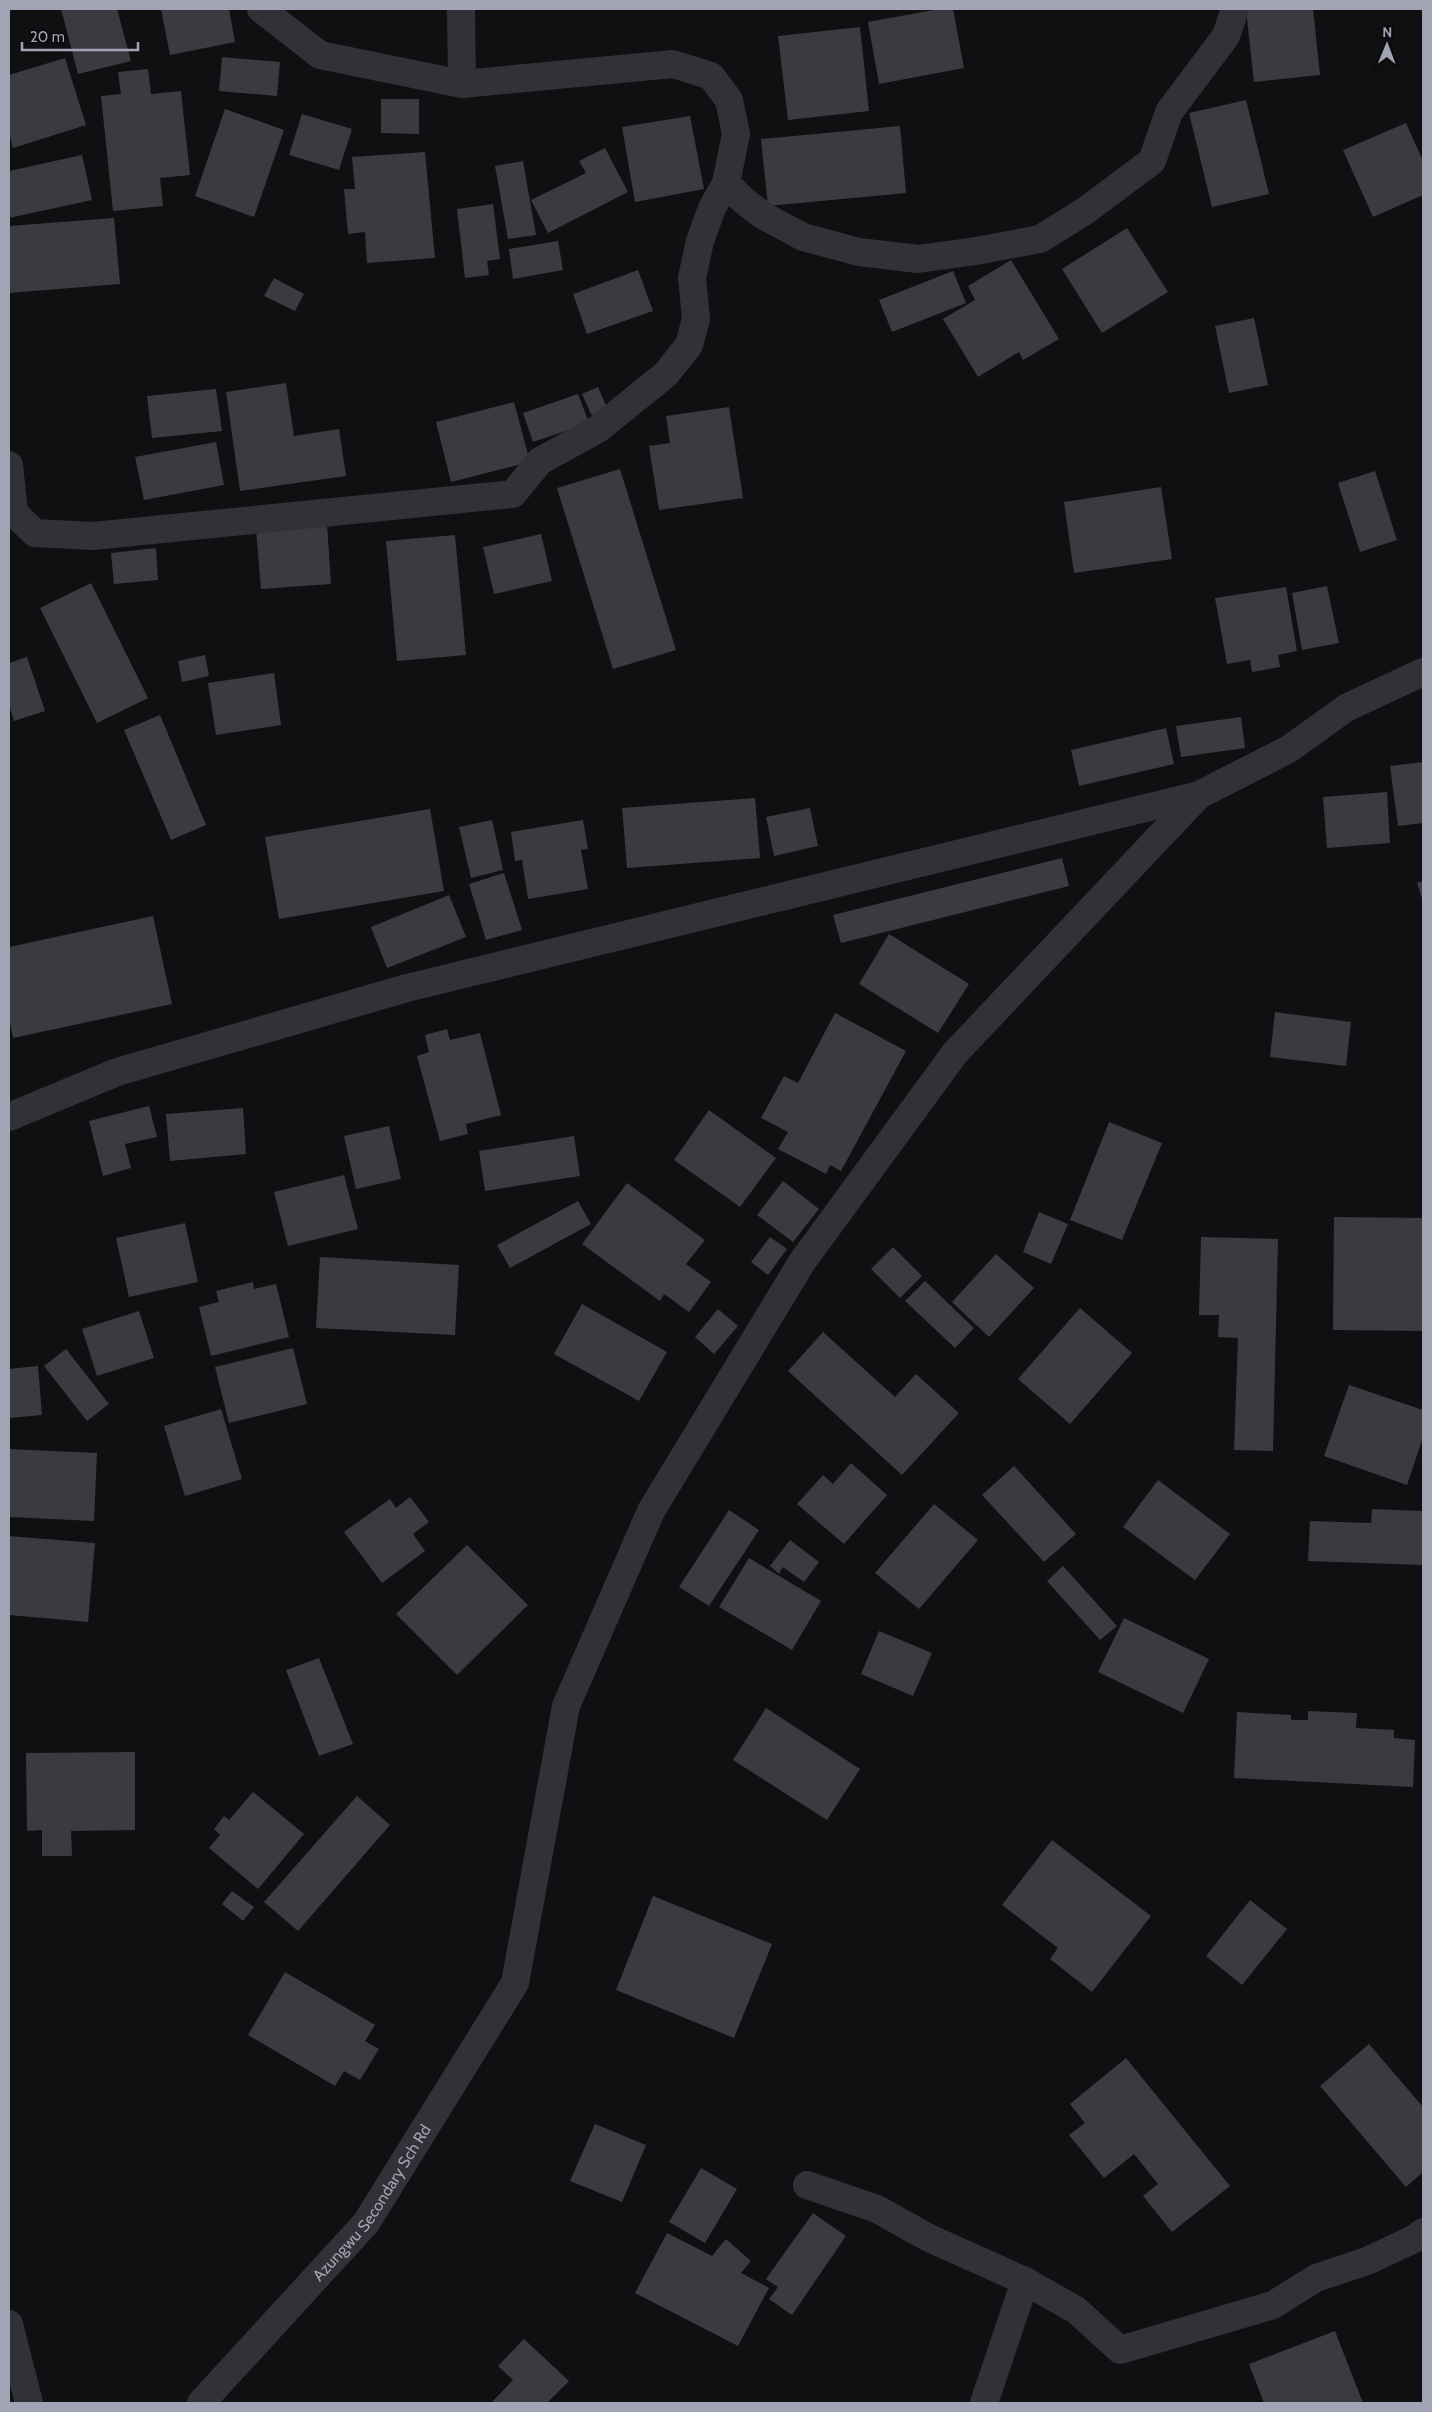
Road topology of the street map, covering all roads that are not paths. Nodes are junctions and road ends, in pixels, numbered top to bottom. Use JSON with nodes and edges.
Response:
{"nodes":[{"id":1,"x":261,"y":9,"type":"edge"},
{"id":2,"x":461,"y":9,"type":"edge"},
{"id":3,"x":1235,"y":9,"type":"edge"},
{"id":4,"x":462,"y":84,"type":"junction"},
{"id":5,"x":726,"y":182,"type":"junction"},
{"id":6,"x":9,"y":466,"type":"edge"},
{"id":7,"x":1423,"y":672,"type":"edge"},
{"id":8,"x":1199,"y":795,"type":"junction"},
{"id":9,"x":9,"y":1117,"type":"edge"},
{"id":10,"x":807,"y":2185,"type":"dead end"},
{"id":11,"x":1423,"y":2232,"type":"edge"},
{"id":12,"x":1025,"y":2281,"type":"junction"},
{"id":13,"x":9,"y":2324,"type":"edge"},
{"id":14,"x":29,"y":2403,"type":"edge"},
{"id":15,"x":201,"y":2403,"type":"edge"},
{"id":16,"x":984,"y":2403,"type":"edge"}],
"edges":[{"from":1,"to":4,"type":"street"},
{"from":2,"to":4,"type":"street"},
{"from":3,"to":5,"type":"street"},
{"from":4,"to":5,"type":"street"},
{"from":5,"to":6,"type":"street"},
{"from":7,"to":8,"type":"street"},
{"from":8,"to":9,"type":"street"},
{"from":8,"to":15,"type":"street","name":"Azungwu Secondary Sch Rd"},
{"from":10,"to":12,"type":"street"},
{"from":11,"to":12,"type":"street"},
{"from":12,"to":16,"type":"street"},
{"from":13,"to":14,"type":"street"}]}
